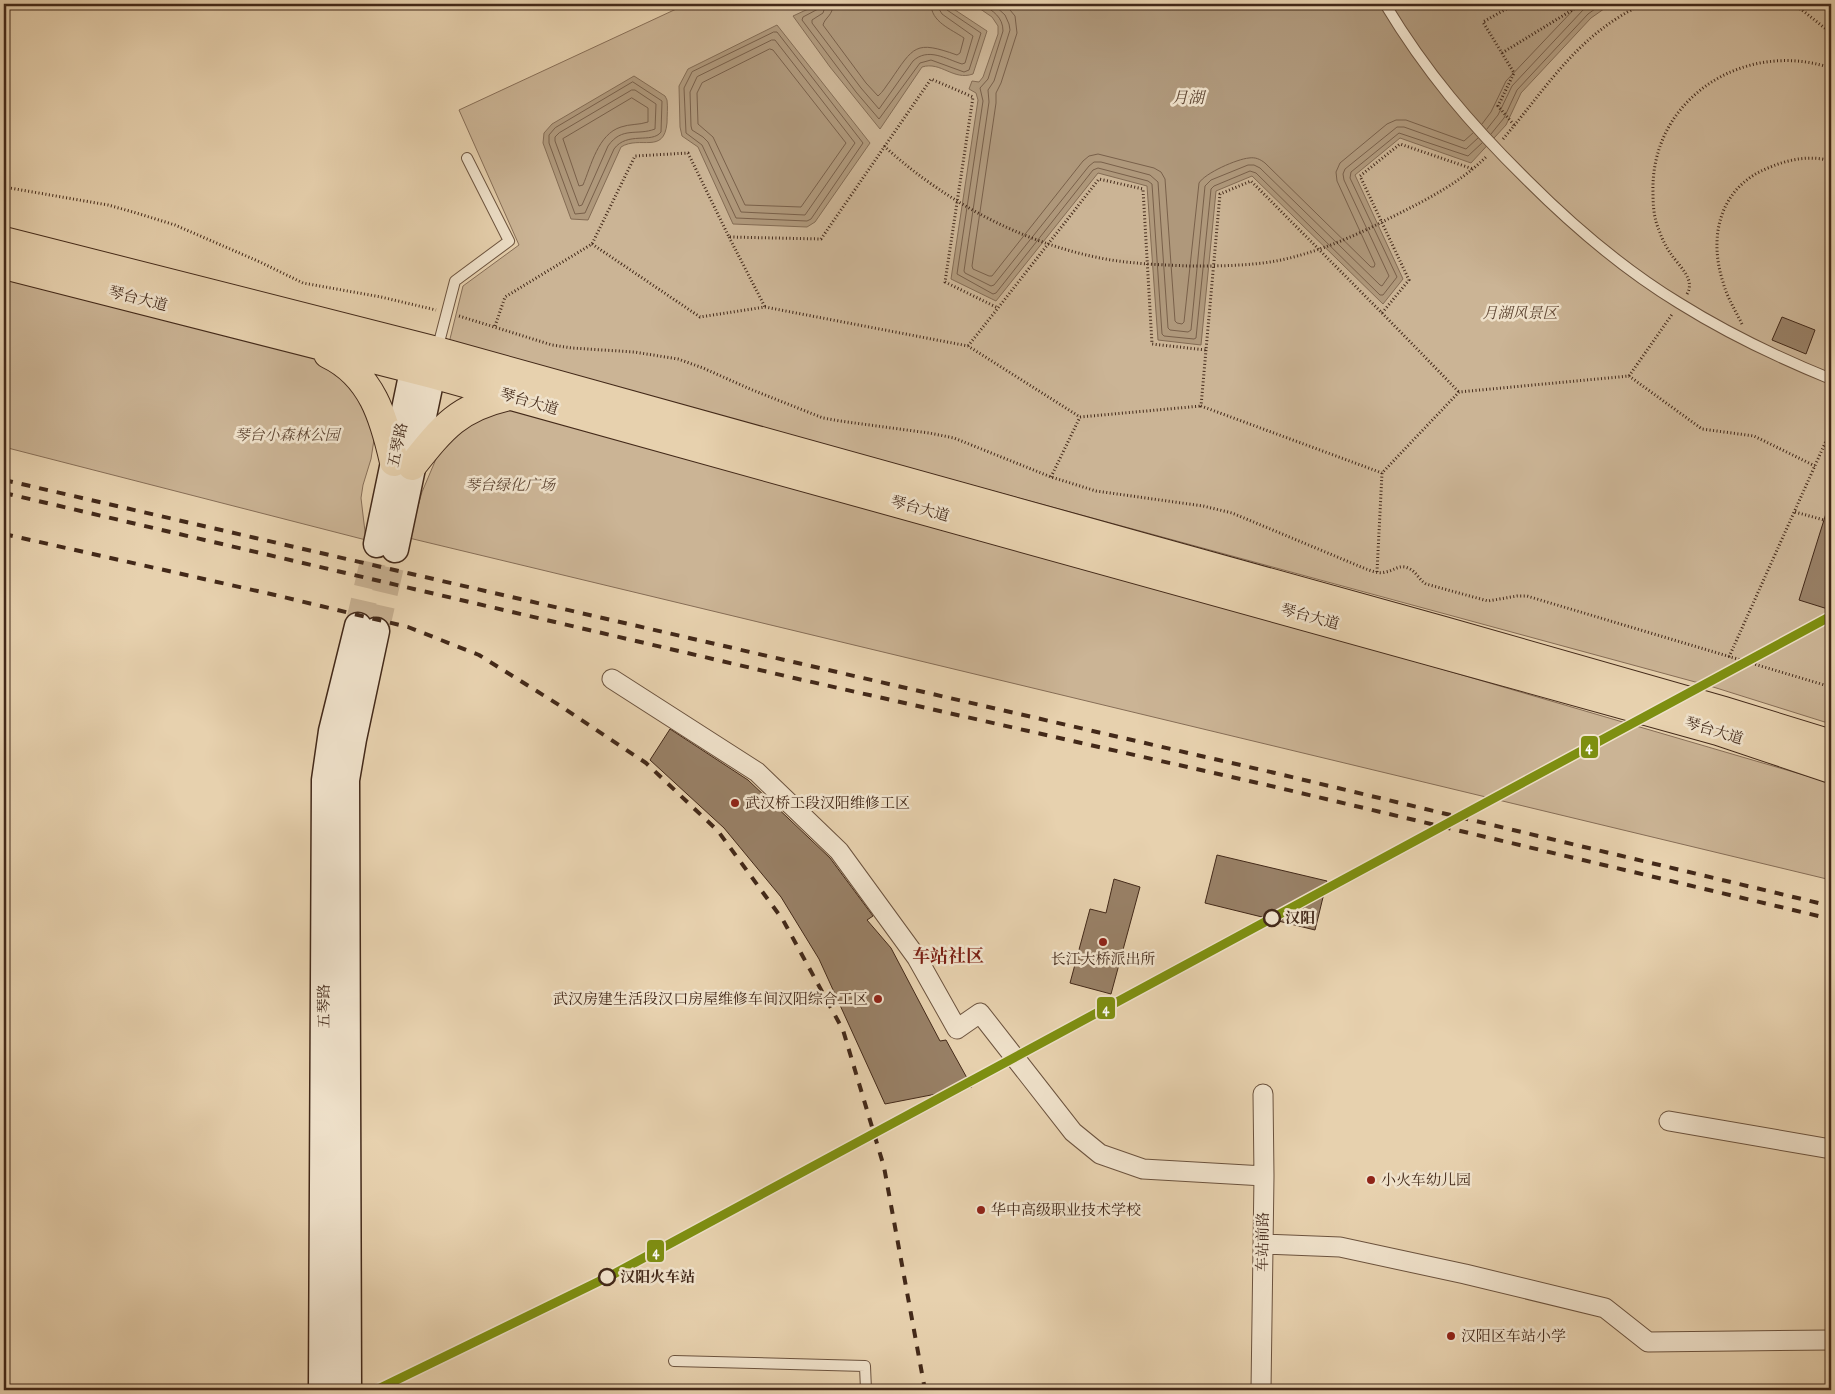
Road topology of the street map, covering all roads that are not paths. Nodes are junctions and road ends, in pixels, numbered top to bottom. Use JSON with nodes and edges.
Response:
{"nodes":[{"id":1,"x":1385,"y":4,"type":"edge"},
{"id":2,"x":467,"y":158,"type":"dead end"},
{"id":3,"x":4,"y":241,"type":"edge"},
{"id":4,"x":4,"y":265,"type":"edge"},
{"id":5,"x":307,"y":342,"type":"junction"},
{"id":6,"x":425,"y":360,"type":"junction"},
{"id":7,"x":1831,"y":379,"type":"edge"},
{"id":8,"x":509,"y":396,"type":"junction"},
{"id":9,"x":403,"y":464,"type":"junction"},
{"id":10,"x":386,"y":547,"type":"tunnel mouth"},
{"id":11,"x":612,"y":679,"type":"dead end"},
{"id":12,"x":1831,"y":744,"type":"edge"},
{"id":13,"x":1831,"y":769,"type":"edge"},
{"id":14,"x":1263,"y":1094,"type":"dead end"},
{"id":15,"x":1669,"y":1121,"type":"dead end"},
{"id":16,"x":1831,"y":1149,"type":"edge"},
{"id":17,"x":1264,"y":1176,"type":"junction"},
{"id":18,"x":1263,"y":1244,"type":"junction"},
{"id":19,"x":1831,"y":1340,"type":"edge"},
{"id":20,"x":674,"y":1361,"type":"dead end"},
{"id":21,"x":322,"y":1390,"type":"edge"},
{"id":22,"x":348,"y":1390,"type":"edge"},
{"id":23,"x":866,"y":1390,"type":"edge"},
{"id":24,"x":1261,"y":1390,"type":"edge"}],
"edges":[{"from":1,"to":7,"type":"lane"},
{"from":2,"to":6,"type":"lane"},
{"from":3,"to":6,"type":"highway","name":"琴台大道"},
{"from":4,"to":5,"type":"highway","name":"琴台大道"},
{"from":5,"to":6,"type":"highway","name":"琴台大道"},
{"from":5,"to":9,"type":"highway"},
{"from":6,"to":8,"type":"highway","name":"琴台大道"},
{"from":6,"to":9,"type":"main road","name":"五琴路"},
{"from":6,"to":12,"type":"highway","name":"琴台大道"},
{"from":8,"to":9,"type":"highway"},
{"from":8,"to":13,"type":"highway","name":"琴台大道"},
{"from":9,"to":10,"type":"main road","name":"五琴路"},
{"from":11,"to":17,"type":"street"},
{"from":14,"to":17,"type":"street","name":"车站前路"},
{"from":15,"to":16,"type":"street"},
{"from":17,"to":18,"type":"street","name":"车站前路"},
{"from":18,"to":19,"type":"street"},
{"from":18,"to":24,"type":"street","name":"车站前路"},
{"from":20,"to":23,"type":"lane"},
{"from":21,"to":22,"type":"main road","name":"五琴路"}]}
